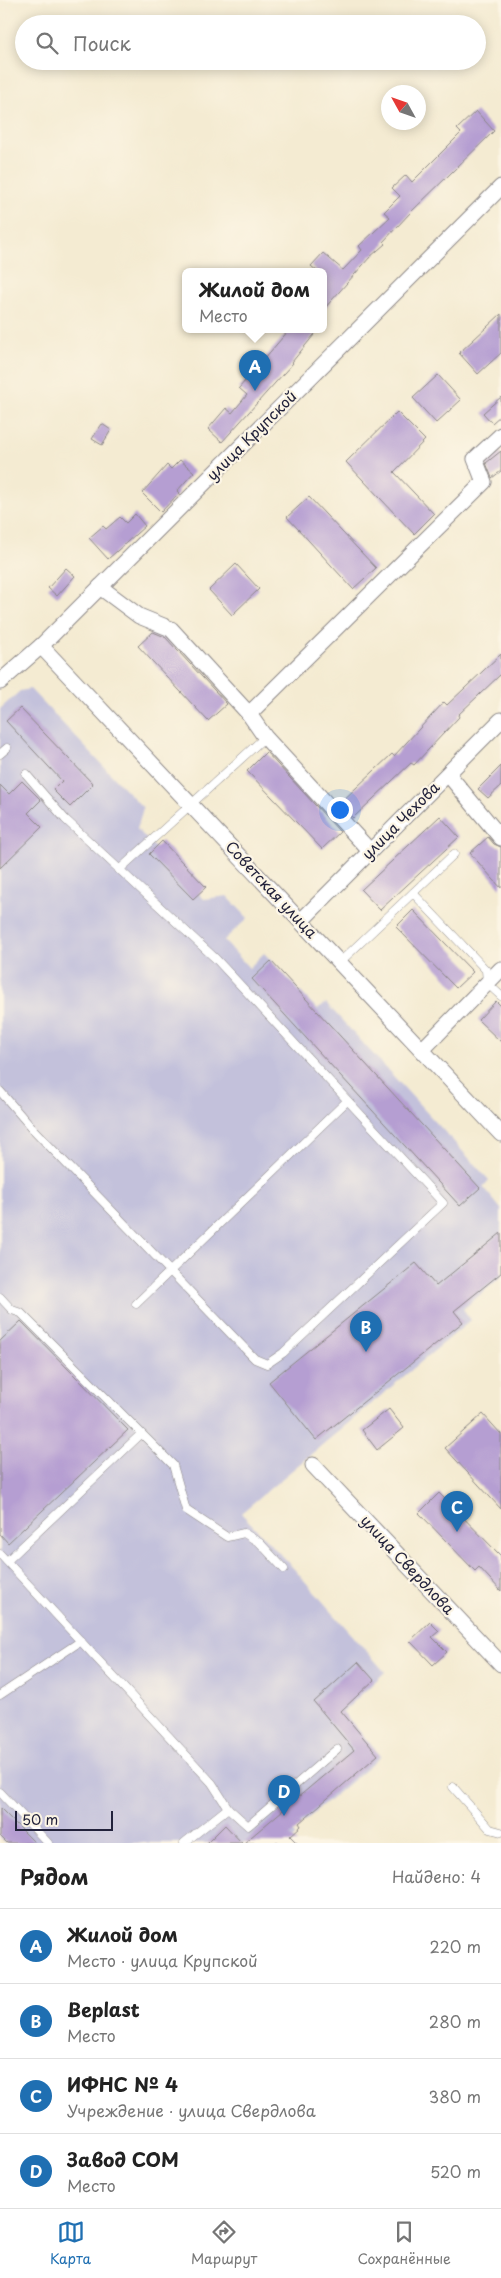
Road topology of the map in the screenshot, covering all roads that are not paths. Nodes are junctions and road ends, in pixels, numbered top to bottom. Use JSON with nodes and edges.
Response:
{"nodes":[{"id":1,"x":501,"y":186,"type":"edge"},
{"id":2,"x":501,"y":435,"type":"edge"},
{"id":3,"x":100,"y":587,"type":"junction"},
{"id":4,"x":41,"y":646,"type":"junction"},
{"id":5,"x":0,"y":682,"type":"edge"},
{"id":6,"x":249,"y":714,"type":"junction"},
{"id":7,"x":501,"y":720,"type":"edge"},
{"id":8,"x":265,"y":737,"type":"junction"},
{"id":9,"x":7,"y":748,"type":"dead end"},
{"id":10,"x":0,"y":754,"type":"edge"},
{"id":11,"x":26,"y":774,"type":"dead end"},
{"id":12,"x":448,"y":774,"type":"junction"},
{"id":13,"x":192,"y":805,"type":"junction"},
{"id":14,"x":501,"y":838,"type":"edge"},
{"id":15,"x":370,"y":852,"type":"junction"},
{"id":16,"x":454,"y":854,"type":"dead end"},
{"id":17,"x":119,"y":870,"type":"junction"},
{"id":18,"x":412,"y":894,"type":"junction"},
{"id":19,"x":301,"y":921,"type":"junction"},
{"id":20,"x":340,"y":962,"type":"junction"},
{"id":21,"x":501,"y":969,"type":"edge"},
{"id":22,"x":488,"y":983,"type":"junction"},
{"id":23,"x":501,"y":996,"type":"edge"},
{"id":24,"x":422,"y":1050,"type":"junction"},
{"id":25,"x":0,"y":1091,"type":"edge"},
{"id":26,"x":346,"y":1101,"type":"junction"},
{"id":27,"x":501,"y":1134,"type":"edge"},
{"id":28,"x":172,"y":1272,"type":"junction"},
{"id":29,"x":0,"y":1297,"type":"edge"},
{"id":30,"x":136,"y":1304,"type":"dead end"},
{"id":31,"x":141,"y":1434,"type":"junction"},
{"id":32,"x":313,"y":1465,"type":"dead end"},
{"id":33,"x":0,"y":1554,"type":"edge"},
{"id":34,"x":6,"y":1561,"type":"junction"},
{"id":35,"x":284,"y":1569,"type":"dead end"},
{"id":36,"x":81,"y":1641,"type":"junction"},
{"id":37,"x":501,"y":1664,"type":"edge"},
{"id":38,"x":0,"y":1695,"type":"edge"},
{"id":39,"x":337,"y":1749,"type":"dead end"},
{"id":40,"x":453,"y":1787,"type":"dead end"},
{"id":41,"x":0,"y":1792,"type":"edge"},
{"id":42,"x":228,"y":1808,"type":"junction"},
{"id":43,"x":501,"y":1832,"type":"edge"},
{"id":44,"x":48,"y":1843,"type":"edge"},
{"id":45,"x":184,"y":1843,"type":"edge"}],
"edges":[{"from":1,"to":3,"type":"street","name":"улица Крупской"},
{"from":2,"to":6,"type":"street"},
{"from":3,"to":4,"type":"street","name":"улица Крупской"},
{"from":3,"to":6,"type":"street"},
{"from":4,"to":5,"type":"street","name":"улица Крупской"},
{"from":4,"to":13,"type":"street","name":"Советская улица"},
{"from":6,"to":8,"type":"street"},
{"from":7,"to":12,"type":"street","name":"улица Чехова"},
{"from":8,"to":13,"type":"lane"},
{"from":8,"to":15,"type":"street"},
{"from":9,"to":10,"type":"lane"},
{"from":11,"to":17,"type":"lane"},
{"from":12,"to":14,"type":"street"},
{"from":12,"to":15,"type":"street","name":"улица Чехова"},
{"from":13,"to":17,"type":"lane"},
{"from":13,"to":19,"type":"street","name":"Советская улица"},
{"from":15,"to":19,"type":"street","name":"улица Чехова"},
{"from":16,"to":18,"type":"lane"},
{"from":17,"to":26,"type":"lane"},
{"from":18,"to":20,"type":"lane"},
{"from":18,"to":22,"type":"lane"},
{"from":19,"to":20,"type":"street","name":"Советская улица"},
{"from":20,"to":24,"type":"street","name":"Советская улица"},
{"from":21,"to":22,"type":"street"},
{"from":22,"to":23,"type":"lane"},
{"from":22,"to":24,"type":"street"},
{"from":24,"to":27,"type":"street","name":"Советская улица"},
{"from":25,"to":28,"type":"lane"},
{"from":26,"to":28,"type":"lane"},
{"from":26,"to":28,"type":"lane"},
{"from":28,"to":30,"type":"lane"},
{"from":29,"to":31,"type":"lane"},
{"from":31,"to":34,"type":"lane"},
{"from":31,"to":35,"type":"lane"},
{"from":32,"to":37,"type":"street","name":"улица Свердлова"},
{"from":33,"to":34,"type":"lane"},
{"from":34,"to":36,"type":"lane"},
{"from":36,"to":38,"type":"lane"},
{"from":36,"to":42,"type":"lane"},
{"from":39,"to":42,"type":"lane"},
{"from":40,"to":43,"type":"lane"},
{"from":41,"to":44,"type":"lane"},
{"from":42,"to":45,"type":"lane"}]}
